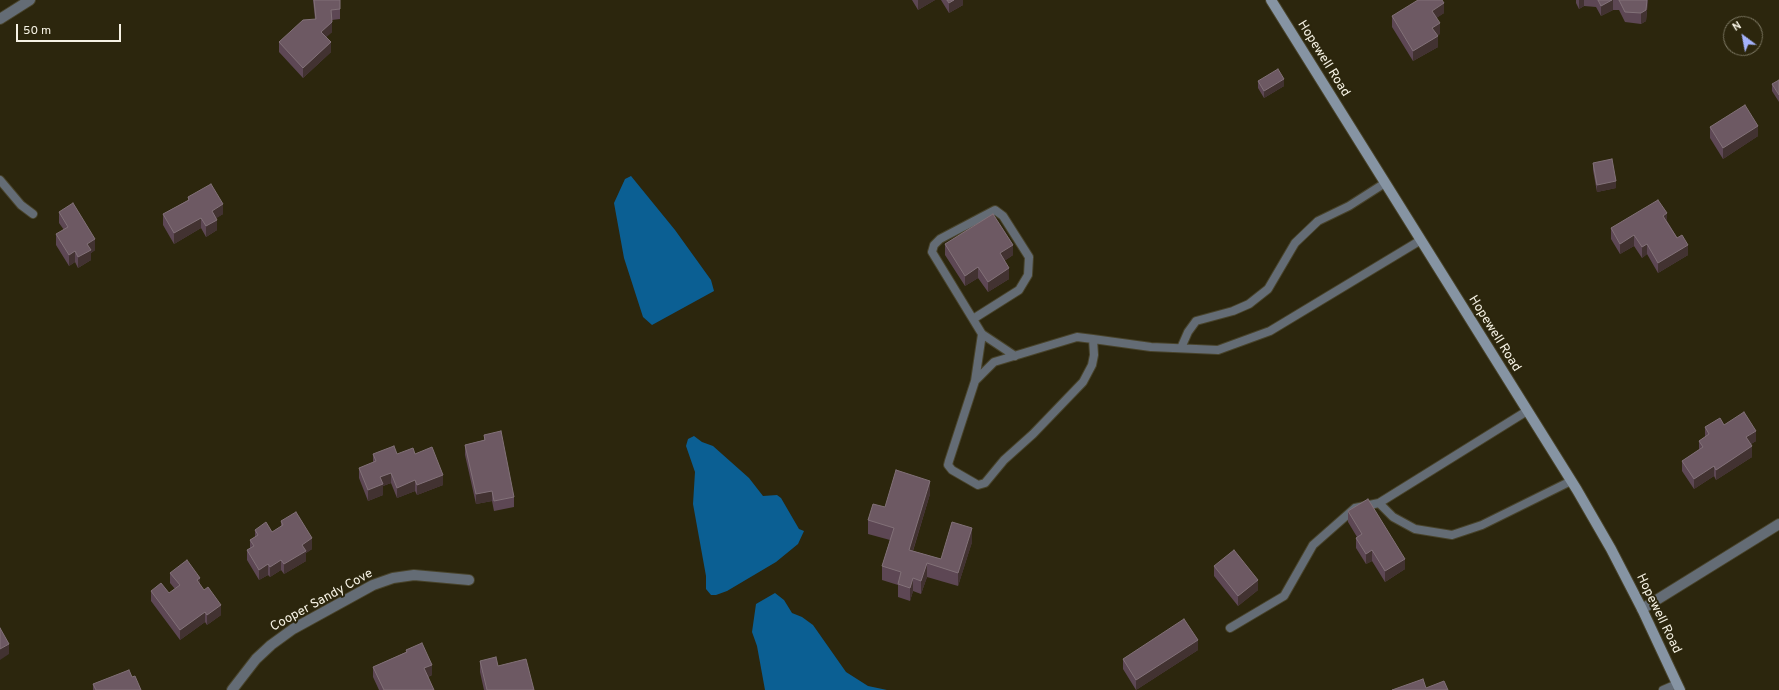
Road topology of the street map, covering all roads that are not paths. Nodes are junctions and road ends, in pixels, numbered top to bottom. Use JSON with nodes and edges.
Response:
{"nodes":[{"id":1,"x":30,"y":0,"type":"edge"},
{"id":2,"x":1271,"y":0,"type":"edge"},
{"id":3,"x":0,"y":19,"type":"edge"},
{"id":4,"x":0,"y":180,"type":"edge"},
{"id":5,"x":1385,"y":183,"type":"junction"},
{"id":6,"x":33,"y":214,"type":"dead end"},
{"id":7,"x":1421,"y":240,"type":"junction"},
{"id":8,"x":972,"y":319,"type":"junction"},
{"id":9,"x":982,"y":334,"type":"junction"},
{"id":10,"x":1093,"y":339,"type":"junction"},
{"id":11,"x":1181,"y":348,"type":"junction"},
{"id":12,"x":1015,"y":356,"type":"junction"},
{"id":13,"x":975,"y":381,"type":"junction"},
{"id":14,"x":1527,"y":411,"type":"junction"},
{"id":15,"x":1571,"y":480,"type":"junction"},
{"id":16,"x":1379,"y":503,"type":"junction"},
{"id":17,"x":1779,"y":524,"type":"edge"},
{"id":18,"x":470,"y":580,"type":"dead end"},
{"id":19,"x":1642,"y":609,"type":"junction"},
{"id":20,"x":1230,"y":628,"type":"dead end"},
{"id":21,"x":1678,"y":687,"type":"edge"},
{"id":22,"x":232,"y":690,"type":"edge"},
{"id":23,"x":1662,"y":690,"type":"edge"}],
"edges":[{"from":1,"to":3,"type":"street"},
{"from":2,"to":5,"type":"street","name":"Hopewell Road"},
{"from":4,"to":6,"type":"lane"},
{"from":5,"to":7,"type":"street","name":"Hopewell Road"},
{"from":5,"to":11,"type":"lane"},
{"from":7,"to":11,"type":"lane"},
{"from":7,"to":14,"type":"street","name":"Hopewell Road"},
{"from":8,"to":8,"type":"lane"},
{"from":8,"to":9,"type":"lane"},
{"from":9,"to":12,"type":"lane"},
{"from":9,"to":13,"type":"lane"},
{"from":10,"to":11,"type":"lane"},
{"from":10,"to":12,"type":"lane"},
{"from":10,"to":13,"type":"lane"},
{"from":12,"to":13,"type":"lane"},
{"from":14,"to":15,"type":"street","name":"Hopewell Road"},
{"from":14,"to":16,"type":"lane"},
{"from":15,"to":16,"type":"lane"},
{"from":15,"to":19,"type":"street","name":"Hopewell Road"},
{"from":16,"to":20,"type":"lane"},
{"from":17,"to":19,"type":"street"},
{"from":18,"to":22,"type":"street","name":"Cooper Sandy Cove"},
{"from":19,"to":21,"type":"street","name":"Hopewell Road"},
{"from":21,"to":23,"type":"lane"}]}
